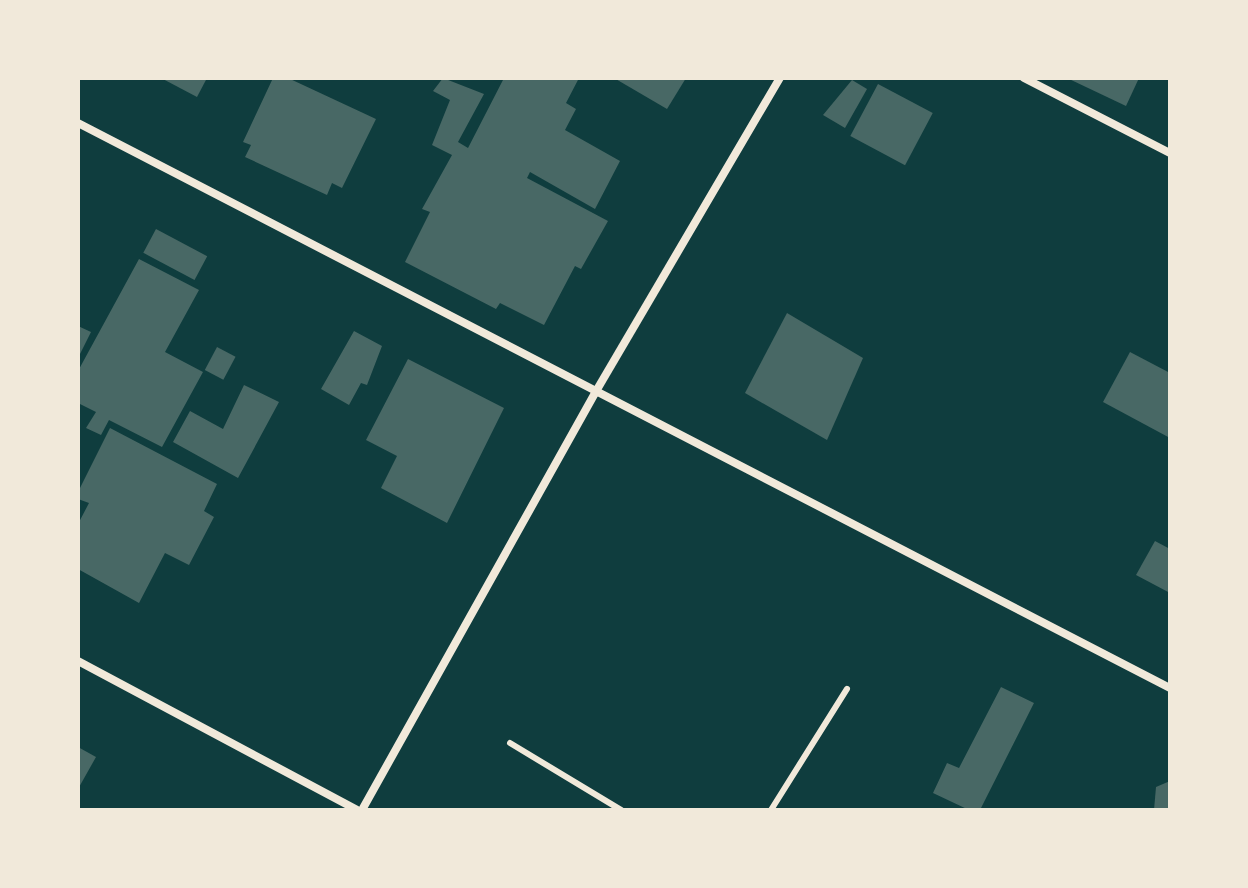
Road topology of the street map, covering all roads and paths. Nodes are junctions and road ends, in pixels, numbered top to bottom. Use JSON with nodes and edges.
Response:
{"nodes":[{"id":1,"x":780,"y":78,"type":"edge"},
{"id":2,"x":1024,"y":78,"type":"edge"},
{"id":3,"x":78,"y":123,"type":"edge"},
{"id":4,"x":1170,"y":153,"type":"edge"},
{"id":5,"x":595,"y":393,"type":"junction"},
{"id":6,"x":78,"y":661,"type":"edge"},
{"id":7,"x":1170,"y":688,"type":"edge"},
{"id":8,"x":847,"y":689,"type":"dead end"},
{"id":9,"x":510,"y":743,"type":"dead end"},
{"id":10,"x":360,"y":810,"type":"edge"},
{"id":11,"x":621,"y":810,"type":"edge"},
{"id":12,"x":771,"y":810,"type":"edge"}],
"edges":[{"from":1,"to":5,"type":"street"},
{"from":2,"to":4,"type":"street"},
{"from":3,"to":5,"type":"street"},
{"from":5,"to":7,"type":"street"},
{"from":5,"to":10,"type":"street"},
{"from":6,"to":10,"type":"street"},
{"from":8,"to":12,"type":"lane"},
{"from":9,"to":11,"type":"lane"}]}
